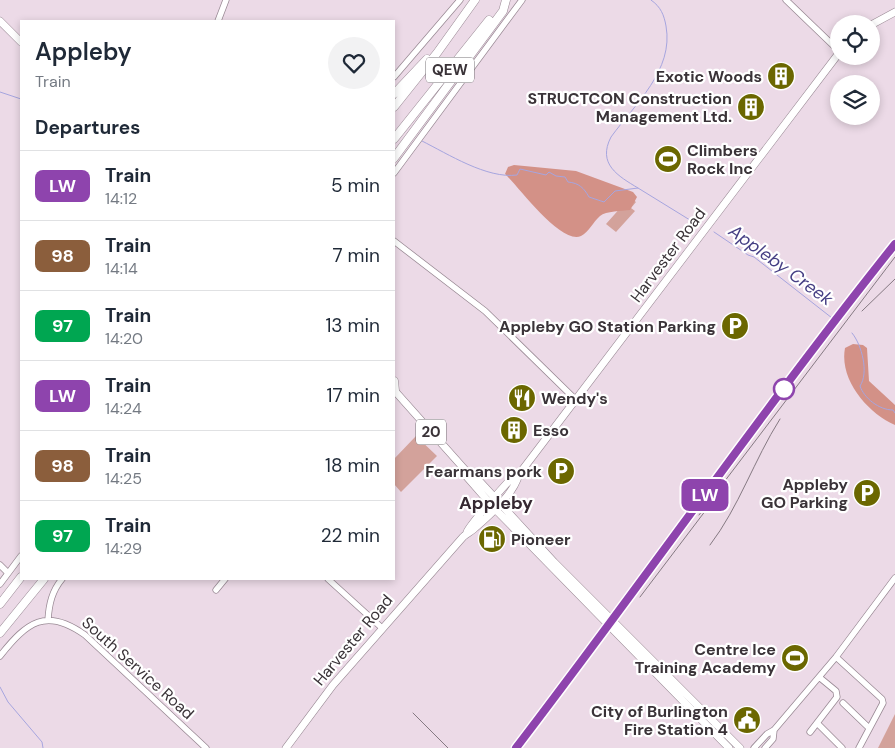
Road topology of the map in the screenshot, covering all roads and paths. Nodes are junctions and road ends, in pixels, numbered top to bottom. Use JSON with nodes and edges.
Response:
{"nodes":[{"id":1,"x":226,"y":0,"type":"edge"},
{"id":2,"x":460,"y":0,"type":"edge"},
{"id":3,"x":475,"y":0,"type":"edge"},
{"id":4,"x":506,"y":0,"type":"edge"},
{"id":5,"x":522,"y":0,"type":"edge"},
{"id":6,"x":786,"y":0,"type":"edge"},
{"id":7,"x":895,"y":12,"type":"edge"},
{"id":8,"x":462,"y":16,"type":"junction"},
{"id":9,"x":218,"y":20,"type":"edge"},
{"id":10,"x":880,"y":20,"type":"edge"},
{"id":11,"x":0,"y":22,"type":"edge"},
{"id":12,"x":20,"y":41,"type":"edge"},
{"id":13,"x":830,"y":43,"type":"edge"},
{"id":14,"x":830,"y":64,"type":"edge"},
{"id":15,"x":395,"y":76,"type":"edge"},
{"id":16,"x":395,"y":93,"type":"edge"},
{"id":17,"x":395,"y":106,"type":"edge"},
{"id":18,"x":395,"y":138,"type":"edge"},
{"id":19,"x":395,"y":157,"type":"edge"},
{"id":20,"x":395,"y":172,"type":"edge"},
{"id":21,"x":395,"y":242,"type":"edge"},
{"id":22,"x":395,"y":391,"type":"edge"},
{"id":23,"x":576,"y":400,"type":"junction"},
{"id":24,"x":467,"y":472,"type":"junction"},
{"id":25,"x":520,"y":474,"type":"junction"},
{"id":26,"x":494,"y":502,"type":"junction"},
{"id":27,"x":20,"y":557,"type":"edge"},
{"id":28,"x":0,"y":565,"type":"edge"},
{"id":29,"x":8,"y":573,"type":"junction"},
{"id":30,"x":20,"y":578,"type":"edge"},
{"id":31,"x":895,"y":578,"type":"edge"},
{"id":32,"x":43,"y":580,"type":"edge"},
{"id":33,"x":61,"y":580,"type":"edge"},
{"id":34,"x":224,"y":580,"type":"edge"},
{"id":35,"x":329,"y":580,"type":"edge"},
{"id":36,"x":0,"y":584,"type":"edge"},
{"id":37,"x":216,"y":590,"type":"dead end"},
{"id":38,"x":0,"y":604,"type":"edge"},
{"id":39,"x":48,"y":620,"type":"junction"},
{"id":40,"x":382,"y":628,"type":"junction"},
{"id":41,"x":0,"y":633,"type":"edge"},
{"id":42,"x":0,"y":656,"type":"edge"},
{"id":43,"x":836,"y":657,"type":"junction"},
{"id":44,"x":819,"y":676,"type":"junction"},
{"id":45,"x":843,"y":703,"type":"dead end"},
{"id":46,"x":818,"y":724,"type":"junction"},
{"id":47,"x":869,"y":728,"type":"junction"},
{"id":48,"x":774,"y":730,"type":"junction"},
{"id":49,"x":810,"y":732,"type":"dead end"},
{"id":50,"x":206,"y":748,"type":"edge"},
{"id":51,"x":286,"y":748,"type":"edge"},
{"id":52,"x":729,"y":748,"type":"edge"},
{"id":53,"x":740,"y":748,"type":"edge"},
{"id":54,"x":754,"y":748,"type":"edge"},
{"id":55,"x":765,"y":748,"type":"edge"},
{"id":56,"x":842,"y":748,"type":"edge"},
{"id":57,"x":859,"y":748,"type":"edge"}],
"edges":[{"from":1,"to":9,"type":"street"},
{"from":2,"to":15,"type":"street"},
{"from":3,"to":8,"type":"highway","number":"QEW"},
{"from":4,"to":18,"type":"highway","number":"QEW"},
{"from":4,"to":19,"type":"highway"},
{"from":5,"to":20,"type":"street"},
{"from":6,"to":13,"type":"street"},
{"from":7,"to":10,"type":"main road"},
{"from":8,"to":16,"type":"highway"},
{"from":8,"to":17,"type":"highway","number":"QEW"},
{"from":11,"to":12,"type":"main road"},
{"from":14,"to":23,"type":"main road","name":"Harvester Road"},
{"from":21,"to":23,"type":"street"},
{"from":22,"to":24,"type":"main road","number":"20"},
{"from":23,"to":25,"type":"main road","name":"Harvester Road"},
{"from":24,"to":26,"type":"main road","number":"20"},
{"from":24,"to":26,"type":"main road","number":"20"},
{"from":25,"to":26,"type":"main road","name":"Harvester Road"},
{"from":25,"to":26,"type":"main road","name":"Harvester Road"},
{"from":26,"to":40,"type":"main road","name":"Harvester Road"},
{"from":26,"to":52,"type":"main road","number":"20"},
{"from":26,"to":53,"type":"main road","number":"20"},
{"from":27,"to":29,"type":"street"},
{"from":28,"to":29,"type":"street"},
{"from":29,"to":36,"type":"street"},
{"from":30,"to":38,"type":"highway"},
{"from":31,"to":43,"type":"street"},
{"from":32,"to":41,"type":"highway"},
{"from":33,"to":39,"type":"street"},
{"from":34,"to":37,"type":"street"},
{"from":35,"to":40,"type":"street"},
{"from":39,"to":42,"type":"street"},
{"from":39,"to":50,"type":"street","name":"South Service Road"},
{"from":40,"to":51,"type":"main road","name":"Harvester Road"},
{"from":43,"to":44,"type":"street"},
{"from":43,"to":47,"type":"street"},
{"from":44,"to":46,"type":"street"},
{"from":44,"to":48,"type":"street"},
{"from":45,"to":47,"type":"street"},
{"from":46,"to":49,"type":"street"},
{"from":46,"to":56,"type":"street"},
{"from":47,"to":57,"type":"street"},
{"from":48,"to":54,"type":"street"},
{"from":48,"to":55,"type":"street"}]}
